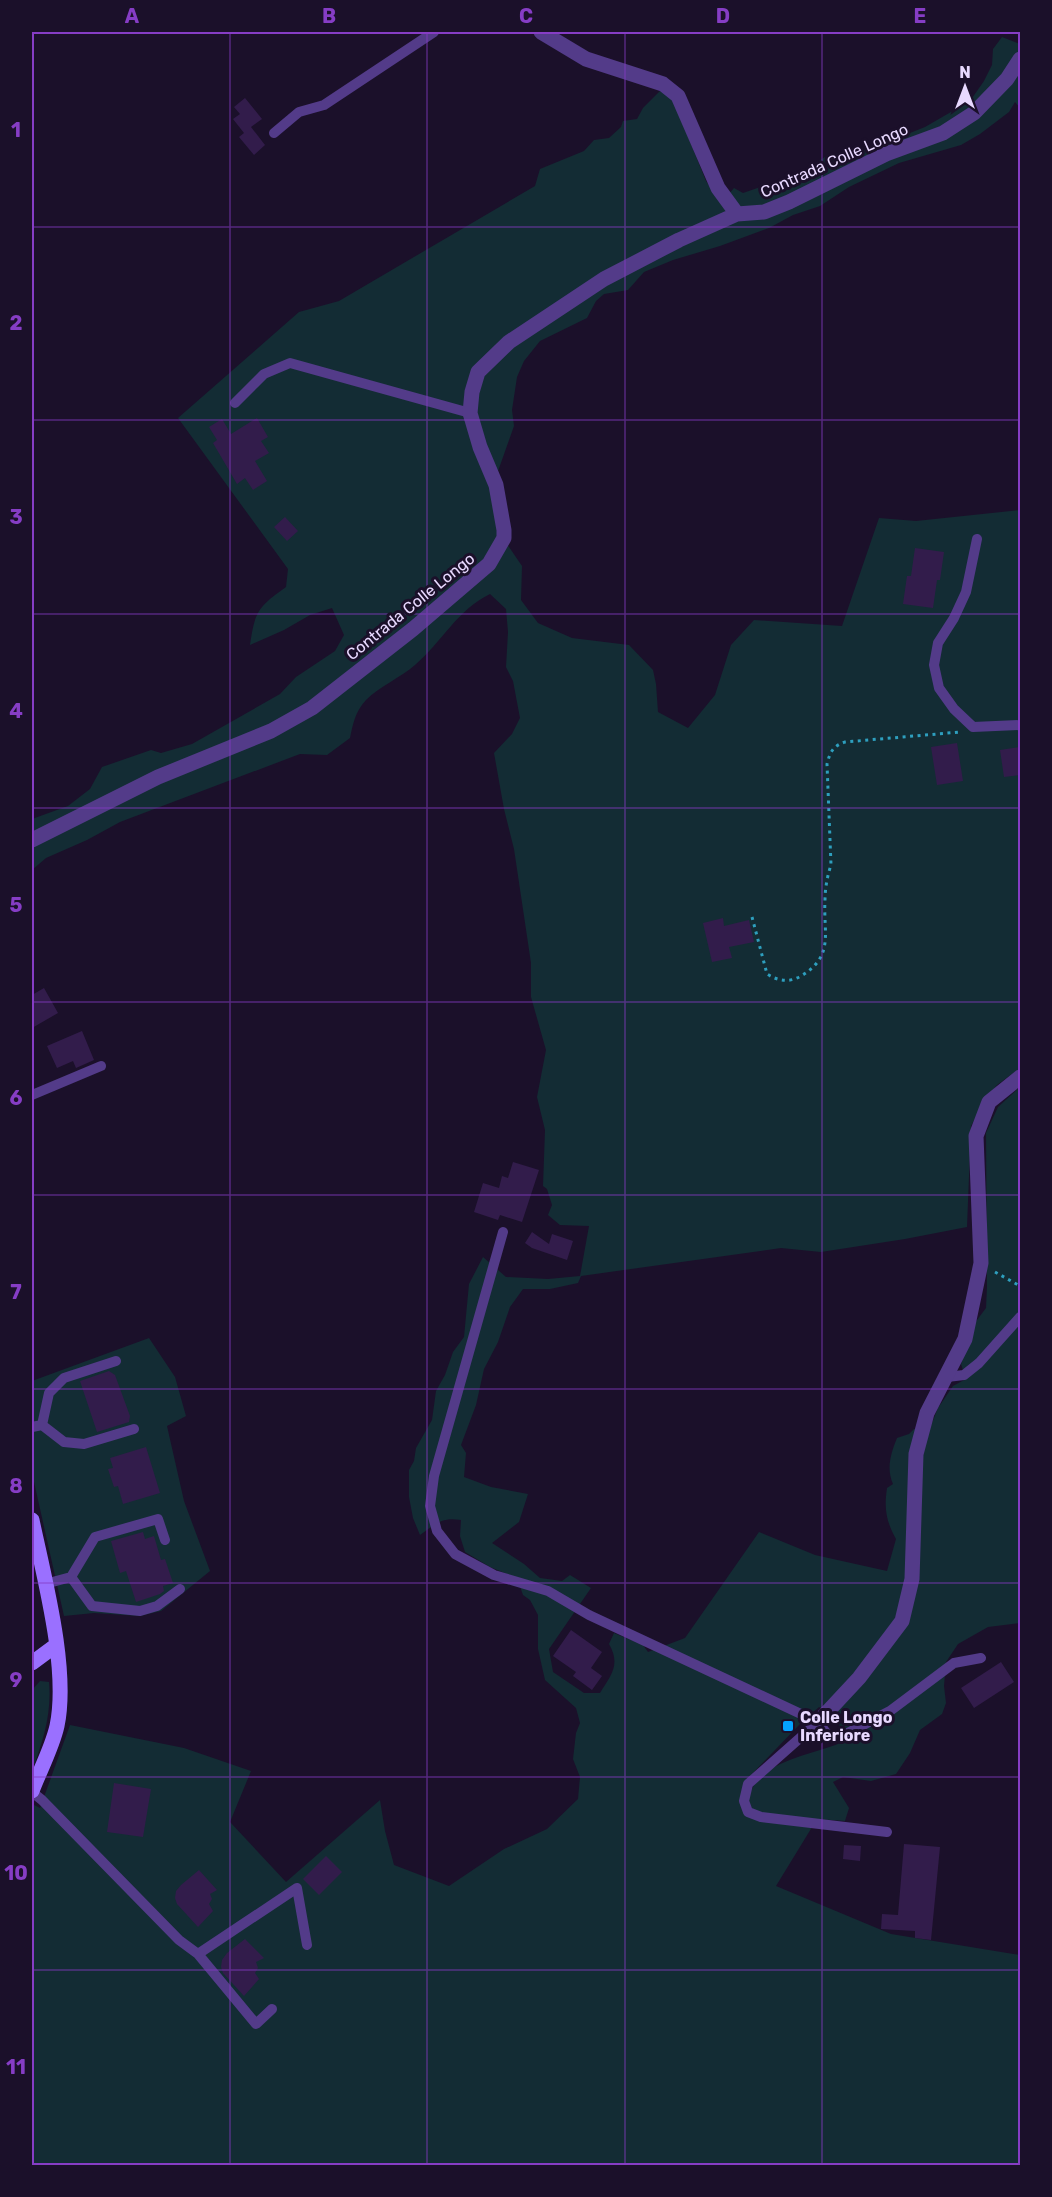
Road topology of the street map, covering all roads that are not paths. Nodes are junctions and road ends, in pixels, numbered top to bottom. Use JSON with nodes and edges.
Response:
{"nodes":[{"id":1,"x":434,"y":32,"type":"edge"},
{"id":2,"x":541,"y":32,"type":"edge"},
{"id":3,"x":1020,"y":59,"type":"edge"},
{"id":4,"x":274,"y":133,"type":"dead end"},
{"id":5,"x":737,"y":214,"type":"junction"},
{"id":6,"x":235,"y":403,"type":"dead end"},
{"id":7,"x":470,"y":413,"type":"junction"},
{"id":8,"x":977,"y":539,"type":"dead end"},
{"id":9,"x":1020,"y":725,"type":"edge"},
{"id":10,"x":32,"y":840,"type":"edge"},
{"id":11,"x":101,"y":1066,"type":"dead end"},
{"id":12,"x":1020,"y":1077,"type":"edge"},
{"id":13,"x":32,"y":1095,"type":"edge"},
{"id":14,"x":503,"y":1232,"type":"dead end"},
{"id":15,"x":1020,"y":1317,"type":"edge"},
{"id":16,"x":116,"y":1361,"type":"dead end"},
{"id":17,"x":947,"y":1377,"type":"junction"},
{"id":18,"x":37,"y":1426,"type":"edge"},
{"id":19,"x":134,"y":1429,"type":"dead end"},
{"id":20,"x":32,"y":1520,"type":"edge"},
{"id":21,"x":165,"y":1540,"type":"dead end"},
{"id":22,"x":71,"y":1577,"type":"junction"},
{"id":23,"x":45,"y":1584,"type":"junction"},
{"id":24,"x":180,"y":1589,"type":"dead end"},
{"id":25,"x":55,"y":1646,"type":"junction"},
{"id":26,"x":981,"y":1659,"type":"dead end"},
{"id":27,"x":32,"y":1663,"type":"edge"},
{"id":28,"x":818,"y":1722,"type":"junction"},
{"id":29,"x":32,"y":1791,"type":"edge"},
{"id":30,"x":887,"y":1832,"type":"dead end"},
{"id":31,"x":307,"y":1945,"type":"dead end"},
{"id":32,"x":198,"y":1954,"type":"junction"},
{"id":33,"x":272,"y":2009,"type":"dead end"}],
"edges":[{"from":1,"to":4,"type":"lane"},
{"from":2,"to":5,"type":"street"},
{"from":3,"to":5,"type":"street","name":"Contrada Colle Longo"},
{"from":5,"to":7,"type":"street","name":"Contrada Colle Longo"},
{"from":6,"to":7,"type":"lane"},
{"from":7,"to":10,"type":"street","name":"Contrada Colle Longo"},
{"from":8,"to":9,"type":"lane"},
{"from":11,"to":13,"type":"lane"},
{"from":12,"to":17,"type":"street"},
{"from":14,"to":28,"type":"lane"},
{"from":15,"to":17,"type":"lane"},
{"from":16,"to":18,"type":"lane"},
{"from":17,"to":28,"type":"street"},
{"from":18,"to":19,"type":"lane"},
{"from":20,"to":23,"type":"main road"},
{"from":21,"to":22,"type":"lane"},
{"from":22,"to":23,"type":"lane"},
{"from":22,"to":24,"type":"lane"},
{"from":23,"to":25,"type":"main road"},
{"from":25,"to":27,"type":"main road"},
{"from":25,"to":29,"type":"main road"},
{"from":26,"to":28,"type":"lane"},
{"from":28,"to":30,"type":"lane"},
{"from":29,"to":32,"type":"lane"},
{"from":31,"to":32,"type":"lane"},
{"from":32,"to":33,"type":"lane"}]}
